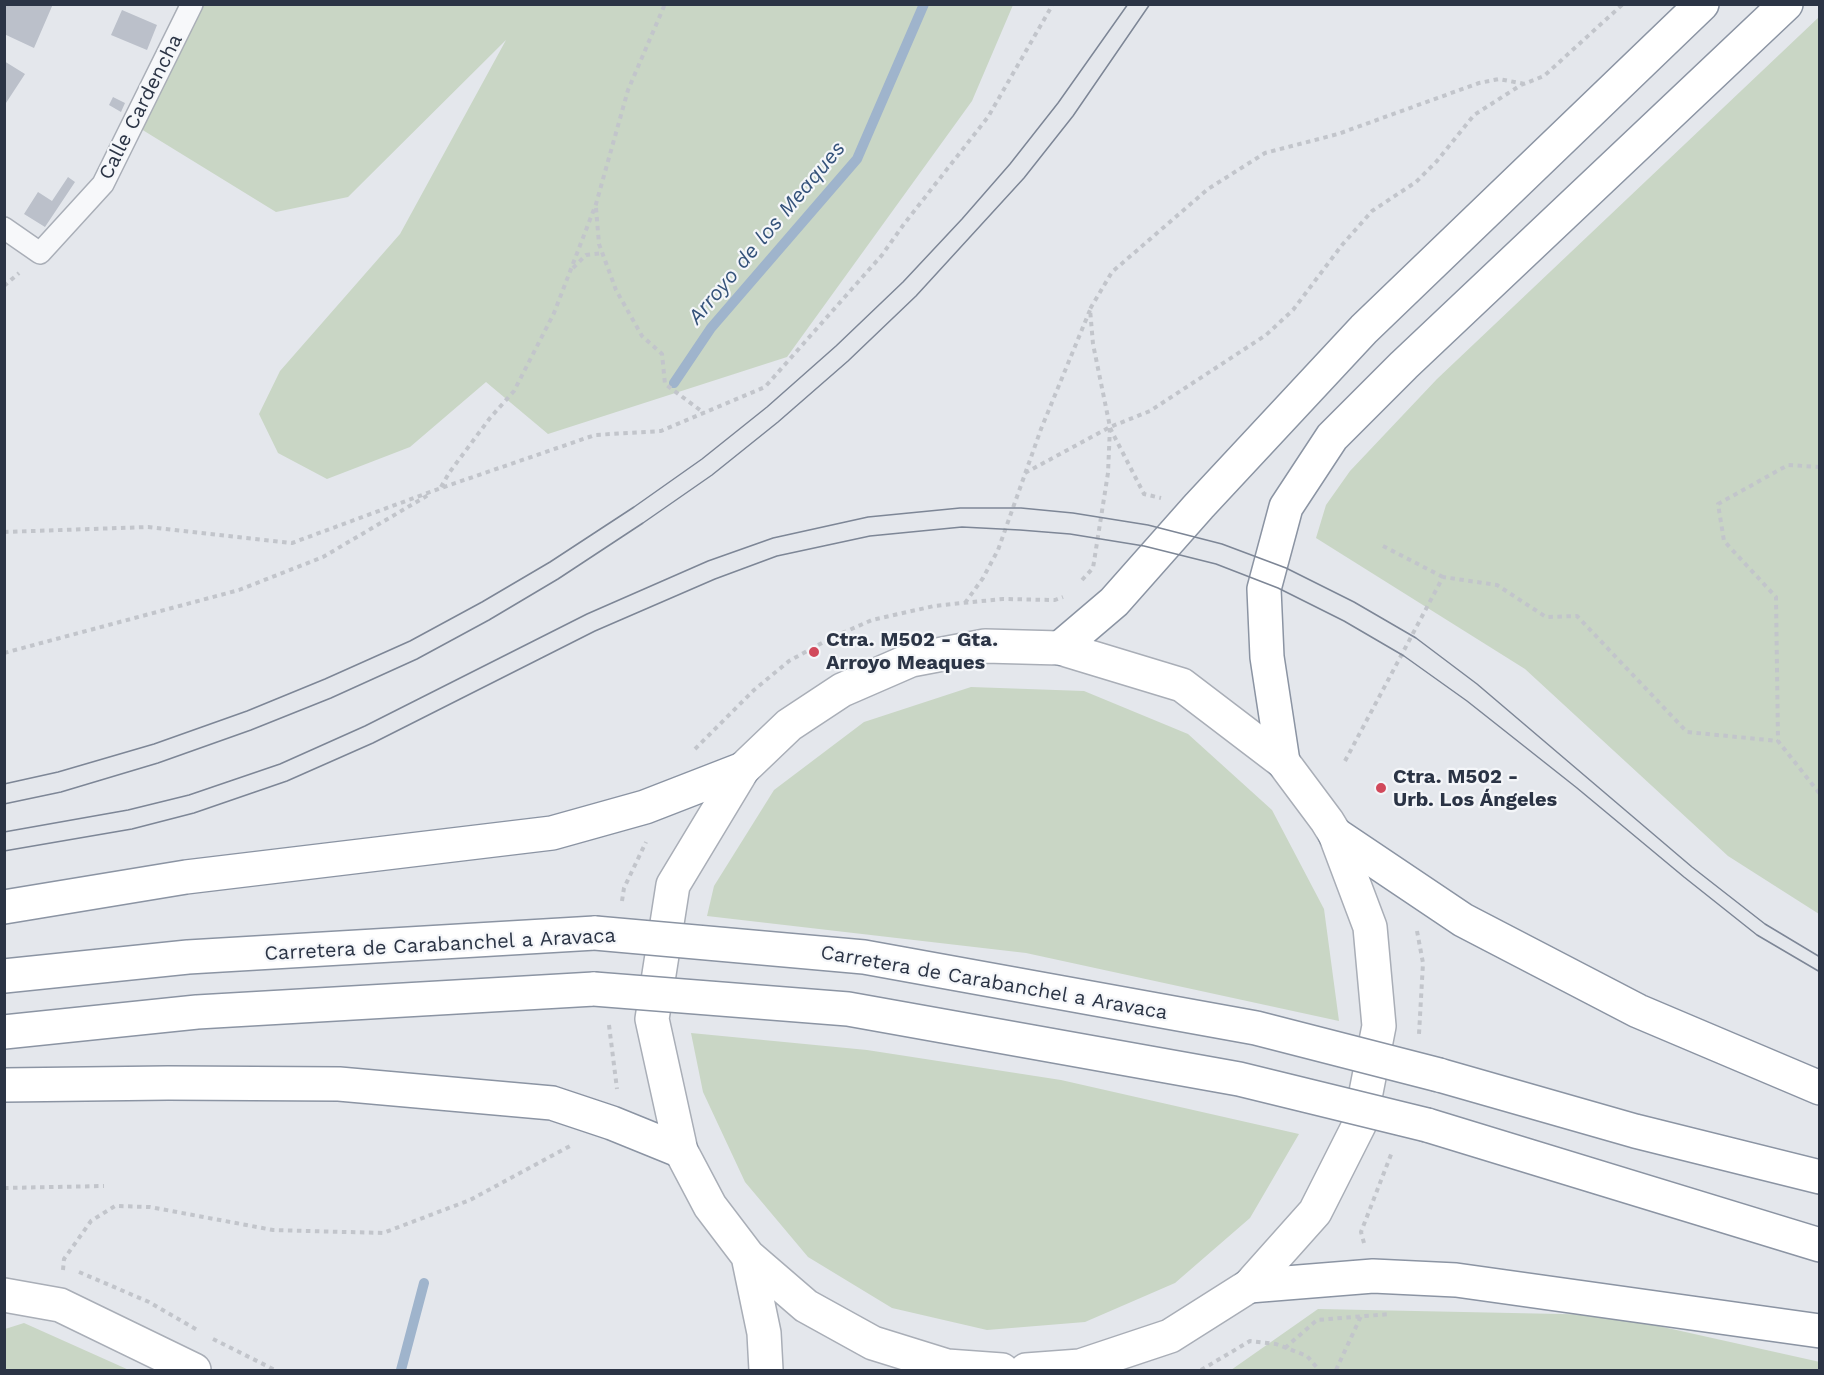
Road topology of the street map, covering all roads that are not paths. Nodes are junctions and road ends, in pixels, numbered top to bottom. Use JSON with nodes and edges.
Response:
{"nodes":[{"id":1,"x":192,"y":4,"type":"edge"},
{"id":2,"x":1702,"y":4,"type":"edge"},
{"id":3,"x":1786,"y":4,"type":"edge"},
{"id":4,"x":4,"y":228,"type":"edge"},
{"id":5,"x":1060,"y":648,"type":"junction"},
{"id":6,"x":1283,"y":762,"type":"junction"},
{"id":7,"x":743,"y":769,"type":"junction"},
{"id":8,"x":1335,"y":834,"type":"junction"},
{"id":9,"x":4,"y":907,"type":"edge"},
{"id":10,"x":4,"y":976,"type":"edge"},
{"id":11,"x":4,"y":1032,"type":"edge"},
{"id":12,"x":4,"y":1085,"type":"edge"},
{"id":13,"x":1820,"y":1088,"type":"edge"},
{"id":14,"x":681,"y":1151,"type":"junction"},
{"id":15,"x":1820,"y":1177,"type":"edge"},
{"id":16,"x":1820,"y":1245,"type":"edge"},
{"id":17,"x":748,"y":1256,"type":"junction"},
{"id":18,"x":1249,"y":1286,"type":"junction"},
{"id":19,"x":4,"y":1295,"type":"edge"},
{"id":20,"x":1820,"y":1331,"type":"edge"},
{"id":21,"x":937,"y":1368,"type":"edge"},
{"id":22,"x":194,"y":1371,"type":"edge"},
{"id":23,"x":766,"y":1371,"type":"edge"},
{"id":24,"x":1002,"y":1371,"type":"edge"},
{"id":25,"x":1026,"y":1371,"type":"edge"}],
"edges":[{"from":1,"to":4,"type":"lane","name":"Calle Cardencha"},
{"from":2,"to":5,"type":"main road"},
{"from":3,"to":6,"type":"main road"},
{"from":5,"to":6,"type":"main road"},
{"from":5,"to":7,"type":"main road"},
{"from":6,"to":8,"type":"main road"},
{"from":7,"to":9,"type":"main road"},
{"from":7,"to":14,"type":"main road"},
{"from":8,"to":13,"type":"main road"},
{"from":8,"to":18,"type":"main road"},
{"from":10,"to":15,"type":"main road","name":"Carretera de Carabanchel a Aravaca","bridge":true},
{"from":11,"to":16,"type":"main road","bridge":true},
{"from":12,"to":14,"type":"main road"},
{"from":14,"to":17,"type":"main road"},
{"from":17,"to":21,"type":"main road"},
{"from":17,"to":23,"type":"main road"},
{"from":18,"to":20,"type":"main road"},
{"from":18,"to":25,"type":"main road"},
{"from":19,"to":22,"type":"main road"},
{"from":21,"to":24,"type":"main road"}]}
